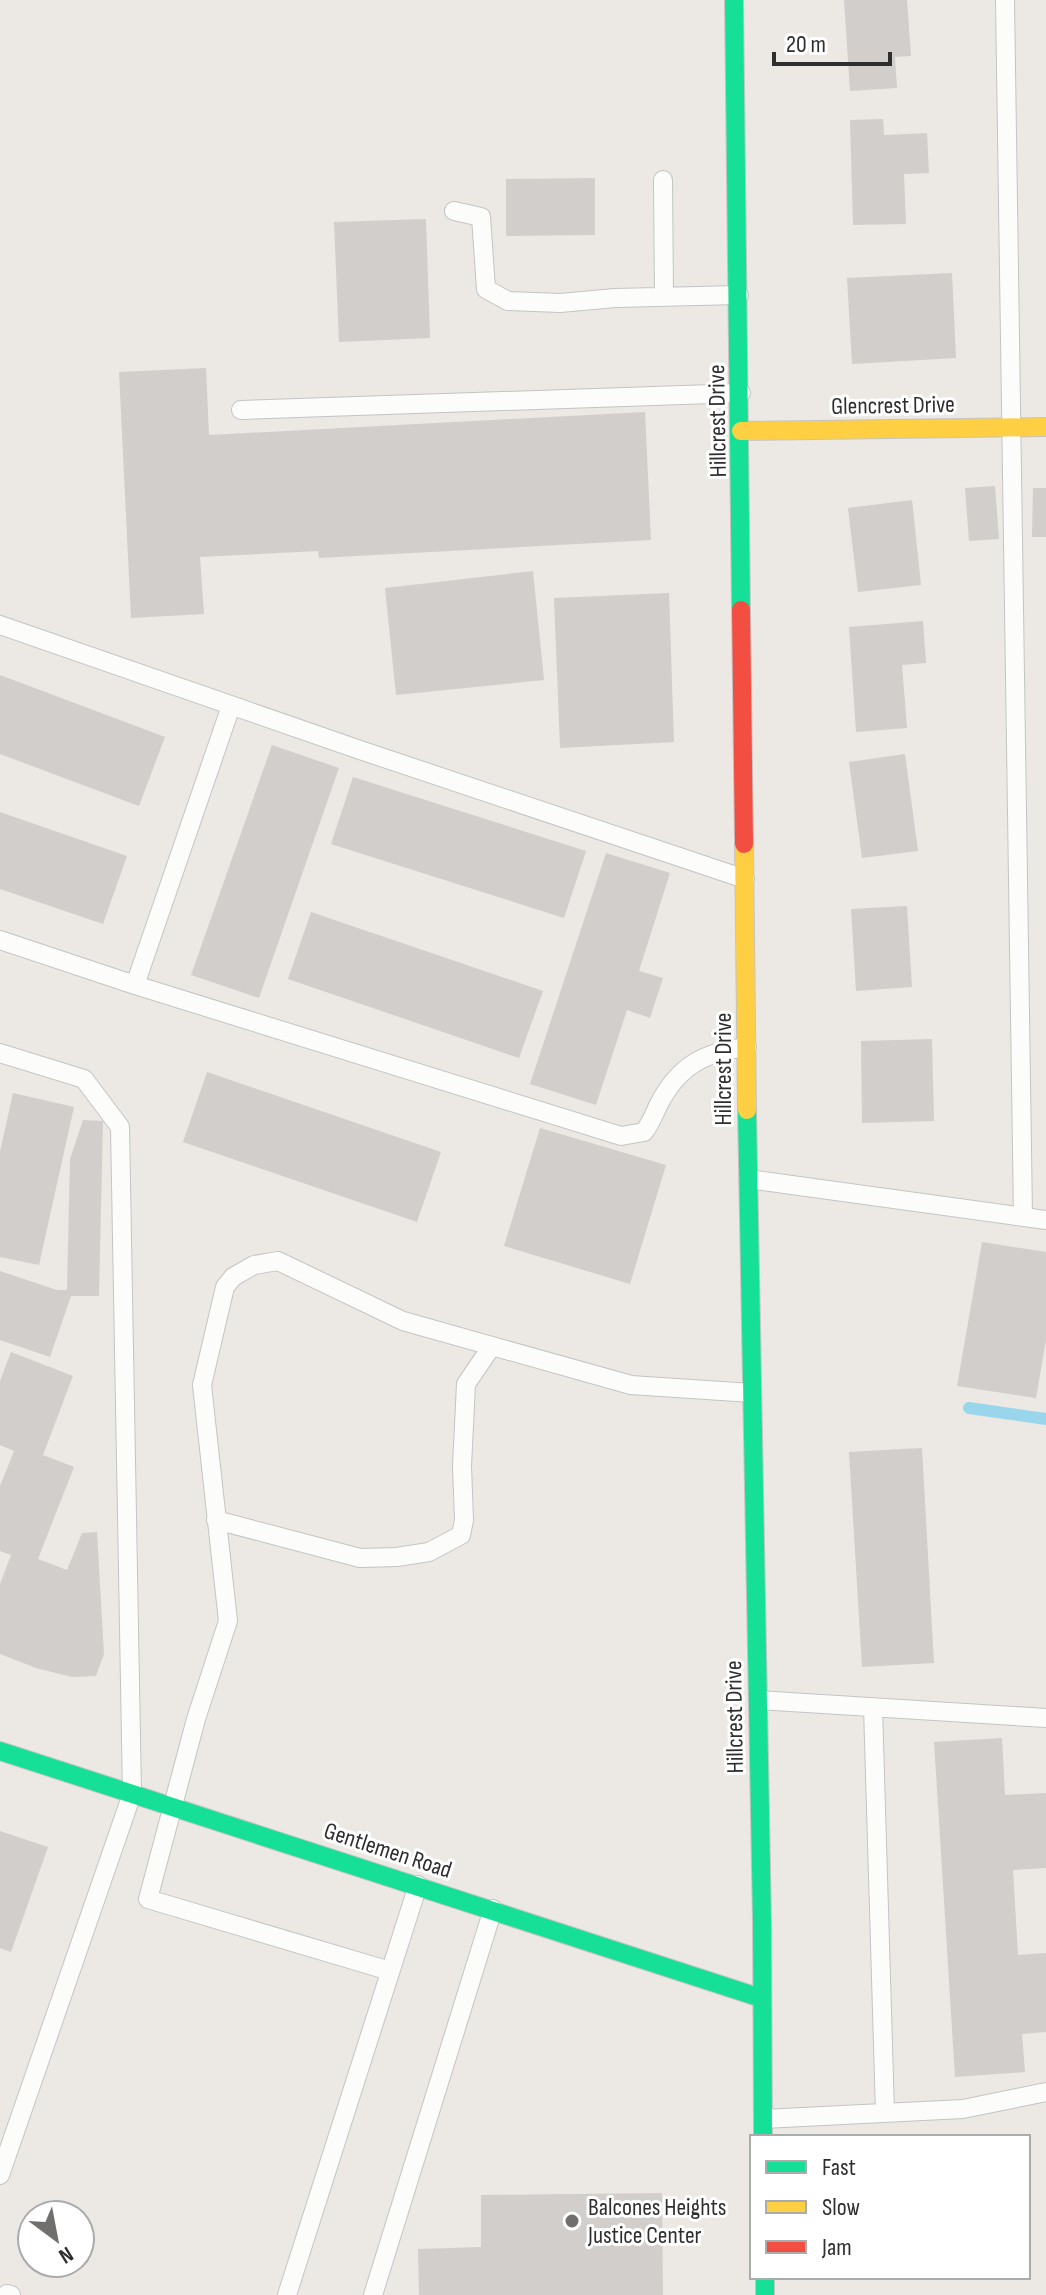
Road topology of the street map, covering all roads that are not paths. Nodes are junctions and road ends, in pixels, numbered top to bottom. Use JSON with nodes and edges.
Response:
{"nodes":[{"id":1,"x":734,"y":0,"type":"edge"},
{"id":2,"x":1005,"y":0,"type":"edge"},
{"id":3,"x":663,"y":180,"type":"dead end"},
{"id":4,"x":454,"y":211,"type":"dead end"},
{"id":5,"x":739,"y":295,"type":"junction"},
{"id":6,"x":664,"y":296,"type":"junction"},
{"id":7,"x":741,"y":393,"type":"junction"},
{"id":8,"x":241,"y":410,"type":"dead end"},
{"id":9,"x":1046,"y":427,"type":"edge"},
{"id":10,"x":1012,"y":428,"type":"junction"},
{"id":11,"x":741,"y":431,"type":"junction"},
{"id":12,"x":0,"y":625,"type":"edge"},
{"id":13,"x":231,"y":706,"type":"junction"},
{"id":14,"x":745,"y":879,"type":"junction"},
{"id":15,"x":0,"y":940,"type":"edge"},
{"id":16,"x":135,"y":985,"type":"junction"},
{"id":17,"x":747,"y":1047,"type":"junction"},
{"id":18,"x":0,"y":1053,"type":"edge"},
{"id":19,"x":748,"y":1179,"type":"junction"},
{"id":20,"x":1023,"y":1217,"type":"junction"},
{"id":21,"x":1046,"y":1220,"type":"edge"},
{"id":22,"x":492,"y":1346,"type":"junction"},
{"id":23,"x":752,"y":1393,"type":"junction"},
{"id":24,"x":216,"y":1520,"type":"junction"},
{"id":25,"x":758,"y":1700,"type":"junction"},
{"id":26,"x":873,"y":1707,"type":"junction"},
{"id":27,"x":1046,"y":1718,"type":"edge"},
{"id":28,"x":0,"y":1751,"type":"edge"},
{"id":29,"x":132,"y":1794,"type":"junction"},
{"id":30,"x":174,"y":1807,"type":"junction"},
{"id":31,"x":418,"y":1885,"type":"junction"},
{"id":32,"x":493,"y":1909,"type":"junction"},
{"id":33,"x":390,"y":1971,"type":"junction"},
{"id":34,"x":761,"y":1998,"type":"junction"},
{"id":35,"x":1046,"y":2092,"type":"edge"},
{"id":36,"x":885,"y":2113,"type":"junction"},
{"id":37,"x":763,"y":2128,"type":"edge"},
{"id":38,"x":0,"y":2175,"type":"edge"},
{"id":39,"x":287,"y":2295,"type":"edge"},
{"id":40,"x":373,"y":2295,"type":"edge"}],
"edges":[{"from":1,"to":5,"type":"street","name":"Hillcrest Drive"},
{"from":2,"to":10,"type":"lane"},
{"from":3,"to":6,"type":"lane"},
{"from":4,"to":6,"type":"lane"},
{"from":5,"to":6,"type":"lane"},
{"from":5,"to":7,"type":"street","name":"Hillcrest Drive"},
{"from":7,"to":8,"type":"lane"},
{"from":7,"to":11,"type":"street","name":"Hillcrest Drive"},
{"from":9,"to":10,"type":"street","name":"Glencrest Drive"},
{"from":10,"to":11,"type":"street","name":"Glencrest Drive"},
{"from":10,"to":20,"type":"lane"},
{"from":11,"to":14,"type":"street","name":"Hillcrest Drive"},
{"from":12,"to":13,"type":"lane"},
{"from":13,"to":14,"type":"lane"},
{"from":13,"to":16,"type":"lane"},
{"from":14,"to":17,"type":"street","name":"Hillcrest Drive"},
{"from":15,"to":16,"type":"lane"},
{"from":16,"to":17,"type":"lane"},
{"from":17,"to":19,"type":"street","name":"Hillcrest Drive"},
{"from":18,"to":29,"type":"lane"},
{"from":19,"to":20,"type":"lane"},
{"from":19,"to":23,"type":"street","name":"Hillcrest Drive"},
{"from":20,"to":21,"type":"lane"},
{"from":22,"to":23,"type":"lane"},
{"from":22,"to":24,"type":"lane"},
{"from":22,"to":24,"type":"lane"},
{"from":23,"to":25,"type":"street","name":"Hillcrest Drive"},
{"from":24,"to":30,"type":"lane"},
{"from":25,"to":26,"type":"lane"},
{"from":25,"to":34,"type":"street","name":"Hillcrest Drive"},
{"from":26,"to":27,"type":"lane"},
{"from":26,"to":36,"type":"lane"},
{"from":28,"to":29,"type":"street","name":"Gentlemen Road"},
{"from":29,"to":30,"type":"street","name":"Gentlemen Road"},
{"from":29,"to":38,"type":"lane"},
{"from":30,"to":31,"type":"street","name":"Gentlemen Road"},
{"from":30,"to":33,"type":"lane"},
{"from":31,"to":32,"type":"street","name":"Gentlemen Road"},
{"from":31,"to":33,"type":"lane"},
{"from":32,"to":34,"type":"street","name":"Gentlemen Road"},
{"from":32,"to":40,"type":"lane"},
{"from":33,"to":39,"type":"lane"},
{"from":34,"to":37,"type":"street","name":"Hillcrest Drive"},
{"from":35,"to":36,"type":"lane"},
{"from":36,"to":37,"type":"lane"}]}
